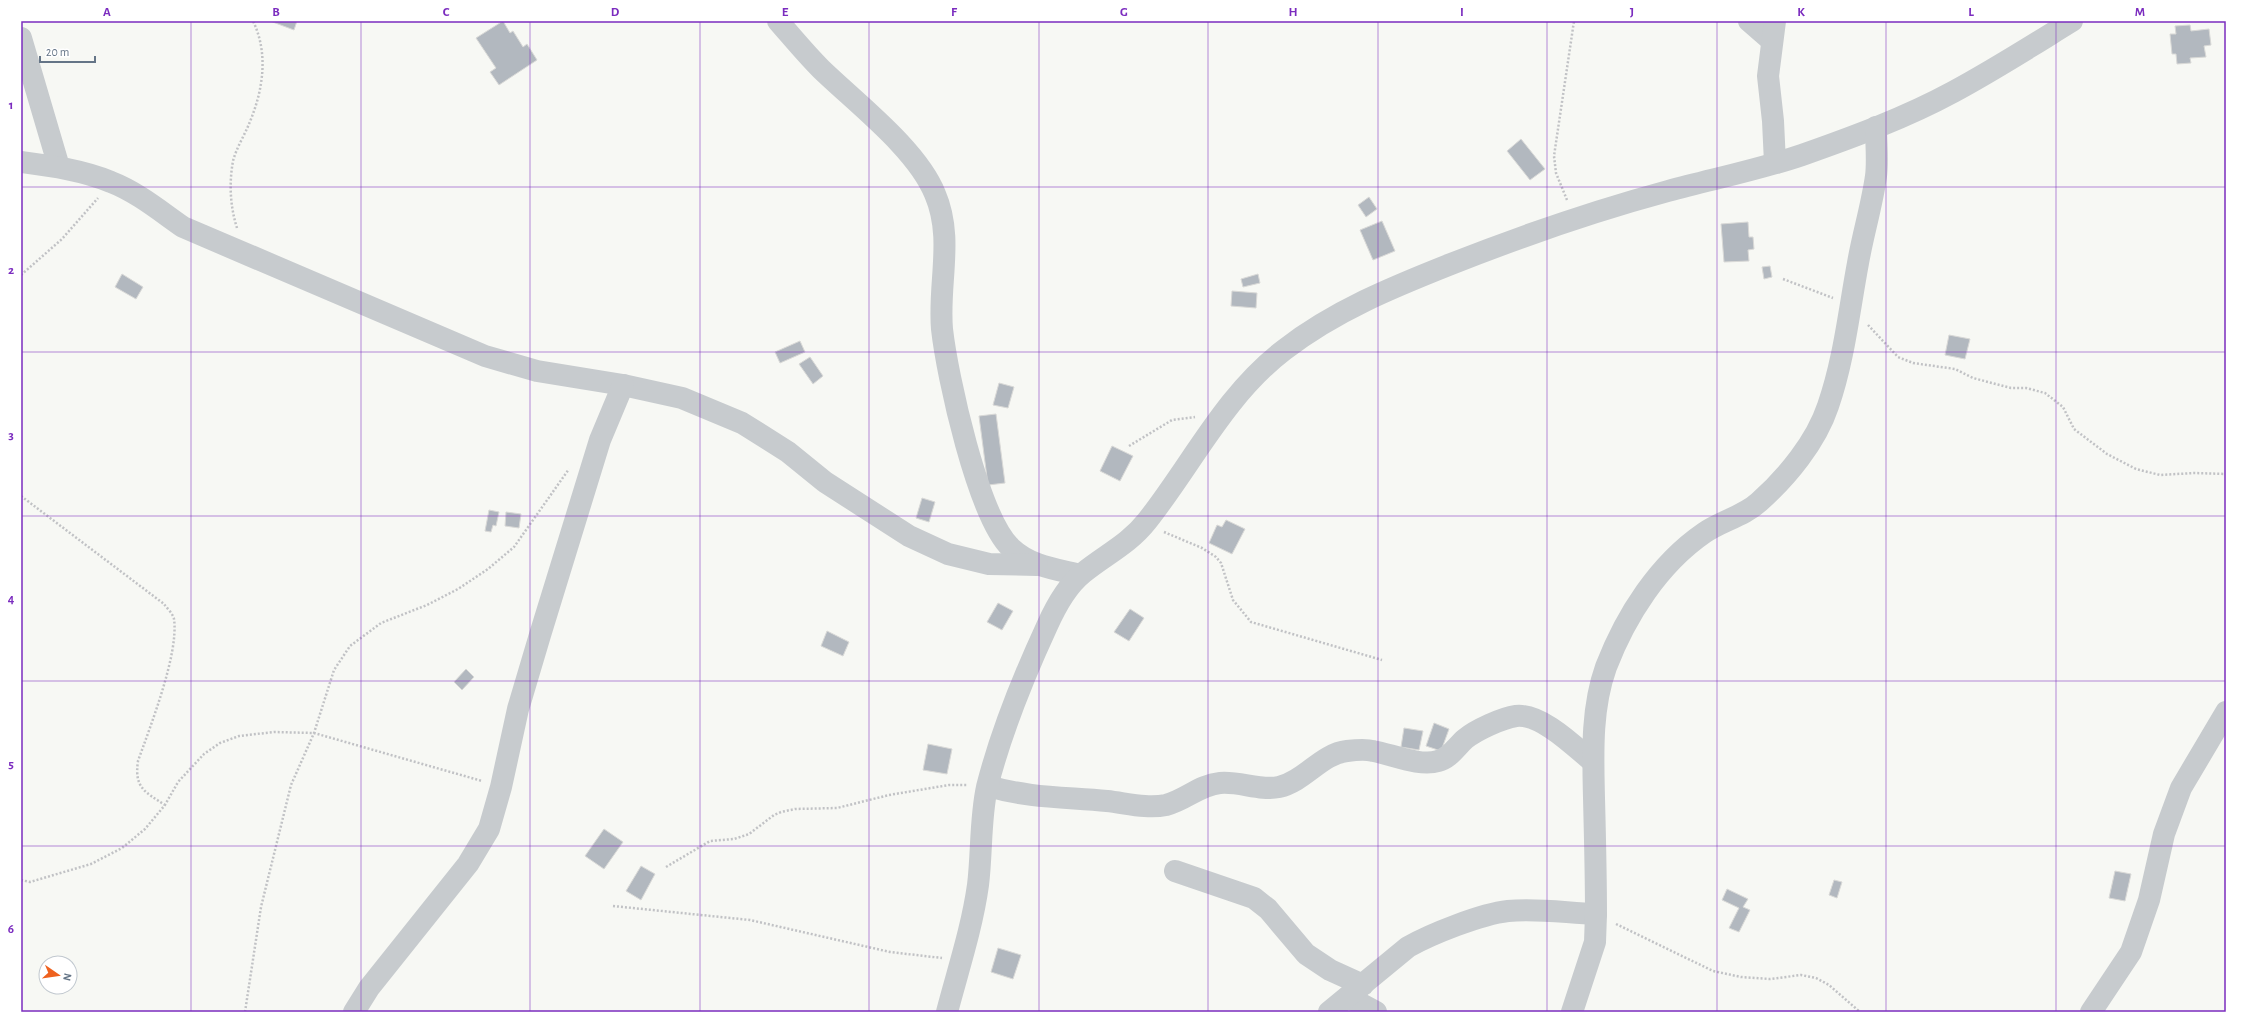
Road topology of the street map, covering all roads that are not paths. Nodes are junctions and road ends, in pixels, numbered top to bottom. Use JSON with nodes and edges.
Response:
{"nodes":[{"id":1,"x":778,"y":21,"type":"edge"},
{"id":2,"x":1749,"y":21,"type":"edge"},
{"id":3,"x":2072,"y":21,"type":"edge"},
{"id":4,"x":1773,"y":31,"type":"edge"},
{"id":5,"x":21,"y":38,"type":"edge"},
{"id":6,"x":1876,"y":127,"type":"junction"},
{"id":7,"x":21,"y":162,"type":"edge"},
{"id":8,"x":1775,"y":163,"type":"junction"},
{"id":9,"x":59,"y":168,"type":"junction"},
{"id":10,"x":623,"y":385,"type":"junction"},
{"id":11,"x":1037,"y":565,"type":"junction"},
{"id":12,"x":1080,"y":575,"type":"junction"},
{"id":13,"x":2226,"y":712,"type":"edge"},
{"id":14,"x":1593,"y":762,"type":"junction"},
{"id":15,"x":988,"y":786,"type":"junction"},
{"id":16,"x":1175,"y":871,"type":"dead end"},
{"id":17,"x":1596,"y":914,"type":"junction"},
{"id":18,"x":1355,"y":991,"type":"junction"},
{"id":19,"x":354,"y":1012,"type":"edge"},
{"id":20,"x":947,"y":1012,"type":"edge"},
{"id":21,"x":1329,"y":1012,"type":"edge"},
{"id":22,"x":1376,"y":1012,"type":"edge"},
{"id":23,"x":1572,"y":1012,"type":"edge"},
{"id":24,"x":2091,"y":1012,"type":"edge"}],
"edges":[{"from":1,"to":11,"type":"street"},
{"from":2,"to":4,"type":"street"},
{"from":3,"to":6,"type":"street"},
{"from":4,"to":8,"type":"street"},
{"from":5,"to":9,"type":"street"},
{"from":6,"to":8,"type":"street"},
{"from":6,"to":14,"type":"street"},
{"from":7,"to":9,"type":"street"},
{"from":8,"to":12,"type":"street"},
{"from":9,"to":10,"type":"street"},
{"from":10,"to":11,"type":"street"},
{"from":10,"to":19,"type":"street"},
{"from":11,"to":12,"type":"street"},
{"from":12,"to":15,"type":"street"},
{"from":13,"to":24,"type":"street"},
{"from":14,"to":15,"type":"street"},
{"from":14,"to":17,"type":"street"},
{"from":15,"to":20,"type":"street"},
{"from":16,"to":18,"type":"street"},
{"from":17,"to":18,"type":"street"},
{"from":17,"to":23,"type":"street"},
{"from":18,"to":21,"type":"street"},
{"from":18,"to":22,"type":"street"}]}
